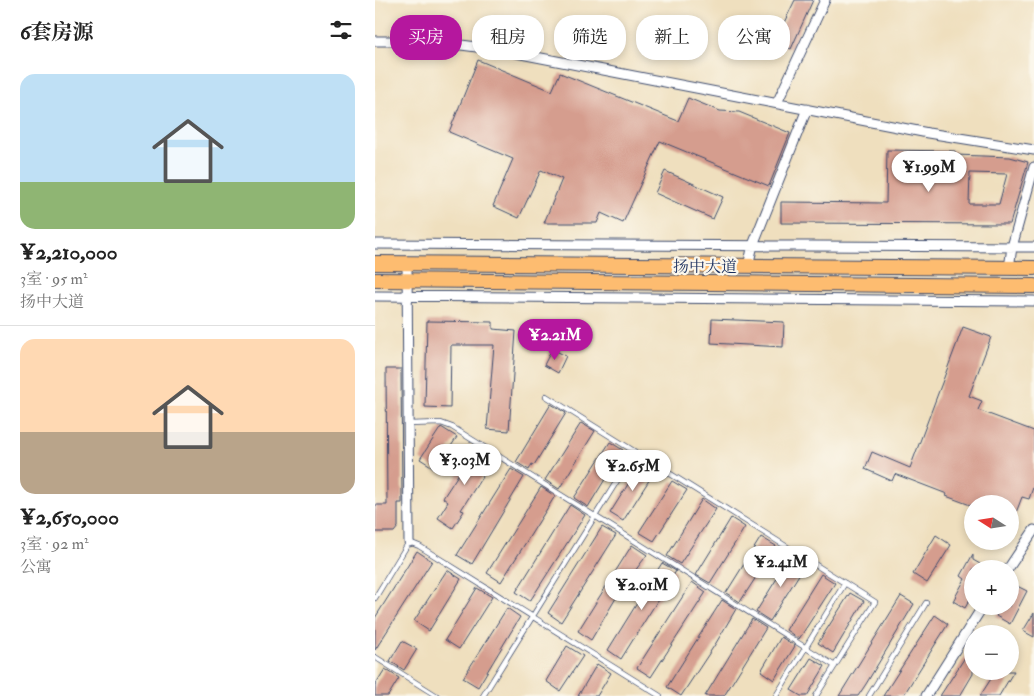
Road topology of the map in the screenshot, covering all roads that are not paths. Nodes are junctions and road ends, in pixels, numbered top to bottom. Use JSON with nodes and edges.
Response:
{"nodes":[{"id":1,"x":825,"y":0,"type":"edge"},
{"id":2,"x":375,"y":40,"type":"edge"},
{"id":3,"x":777,"y":104,"type":"junction"},
{"id":4,"x":807,"y":109,"type":"junction"},
{"id":5,"x":1034,"y":150,"type":"edge"},
{"id":6,"x":1034,"y":167,"type":"edge"},
{"id":7,"x":375,"y":244,"type":"edge"},
{"id":8,"x":753,"y":245,"type":"junction"},
{"id":9,"x":1011,"y":247,"type":"junction"},
{"id":10,"x":1034,"y":248,"type":"edge"},
{"id":11,"x":375,"y":263,"type":"edge"},
{"id":12,"x":407,"y":264,"type":"junction"},
{"id":13,"x":521,"y":265,"type":"junction"},
{"id":14,"x":748,"y":266,"type":"junction"},
{"id":15,"x":1009,"y":268,"type":"junction"},
{"id":16,"x":1034,"y":268,"type":"edge"},
{"id":17,"x":375,"y":280,"type":"edge"},
{"id":18,"x":407,"y":281,"type":"junction"},
{"id":19,"x":521,"y":283,"type":"junction"},
{"id":20,"x":747,"y":284,"type":"junction"},
{"id":21,"x":1007,"y":286,"type":"junction"},
{"id":22,"x":1034,"y":286,"type":"edge"},
{"id":23,"x":375,"y":296,"type":"edge"},
{"id":24,"x":407,"y":296,"type":"junction"},
{"id":25,"x":1034,"y":301,"type":"edge"},
{"id":26,"x":546,"y":396,"type":"dead end"},
{"id":27,"x":408,"y":424,"type":"junction"},
{"id":28,"x":635,"y":452,"type":"junction"},
{"id":29,"x":595,"y":516,"type":"junction"},
{"id":30,"x":1034,"y":530,"type":"edge"},
{"id":31,"x":409,"y":542,"type":"junction"},
{"id":32,"x":1014,"y":560,"type":"edge"},
{"id":33,"x":845,"y":583,"type":"junction"},
{"id":34,"x":375,"y":598,"type":"edge"},
{"id":35,"x":926,"y":603,"type":"dead end"},
{"id":36,"x":977,"y":615,"type":"edge"},
{"id":37,"x":533,"y":616,"type":"junction"},
{"id":38,"x":805,"y":647,"type":"junction"},
{"id":39,"x":375,"y":657,"type":"edge"},
{"id":40,"x":835,"y":666,"type":"junction"},
{"id":41,"x":437,"y":696,"type":"edge"},
{"id":42,"x":483,"y":696,"type":"edge"},
{"id":43,"x":660,"y":696,"type":"edge"},
{"id":44,"x":776,"y":696,"type":"edge"},
{"id":45,"x":816,"y":696,"type":"edge"},
{"id":46,"x":869,"y":696,"type":"edge"},
{"id":47,"x":926,"y":696,"type":"edge"}],
"edges":[{"from":1,"to":3,"type":"street"},
{"from":2,"to":3,"type":"street"},
{"from":3,"to":4,"type":"street"},
{"from":4,"to":5,"type":"street"},
{"from":4,"to":8,"type":"street"},
{"from":6,"to":9,"type":"street"},
{"from":7,"to":8,"type":"street"},
{"from":8,"to":9,"type":"street"},
{"from":8,"to":14,"type":"street"},
{"from":9,"to":10,"type":"street"},
{"from":9,"to":15,"type":"street"},
{"from":11,"to":12,"type":"main road","name":"扬中大道"},
{"from":12,"to":13,"type":"main road","name":"扬中大道"},
{"from":12,"to":18,"type":"street"},
{"from":13,"to":14,"type":"main road","name":"扬中大道"},
{"from":13,"to":19,"type":"main road"},
{"from":14,"to":15,"type":"main road","name":"扬中大道"},
{"from":14,"to":20,"type":"main road"},
{"from":15,"to":16,"type":"main road","name":"扬中大道"},
{"from":15,"to":21,"type":"main road"},
{"from":17,"to":18,"type":"main road","name":"扬中大道"},
{"from":18,"to":19,"type":"main road","name":"扬中大道"},
{"from":18,"to":24,"type":"street"},
{"from":19,"to":20,"type":"main road","name":"扬中大道"},
{"from":20,"to":21,"type":"main road","name":"扬中大道"},
{"from":21,"to":22,"type":"main road","name":"扬中大道"},
{"from":23,"to":24,"type":"street"},
{"from":24,"to":25,"type":"street"},
{"from":24,"to":27,"type":"street"},
{"from":26,"to":28,"type":"lane"},
{"from":27,"to":29,"type":"lane"},
{"from":27,"to":31,"type":"street"},
{"from":28,"to":29,"type":"lane"},
{"from":28,"to":33,"type":"lane"},
{"from":29,"to":37,"type":"lane"},
{"from":29,"to":38,"type":"lane"},
{"from":30,"to":32,"type":"street"},
{"from":31,"to":34,"type":"lane"},
{"from":31,"to":37,"type":"lane"},
{"from":33,"to":38,"type":"lane"},
{"from":33,"to":40,"type":"lane"},
{"from":35,"to":46,"type":"lane"},
{"from":36,"to":47,"type":"street"},
{"from":37,"to":42,"type":"lane"},
{"from":37,"to":43,"type":"lane"},
{"from":38,"to":40,"type":"lane"},
{"from":38,"to":44,"type":"lane"},
{"from":39,"to":41,"type":"lane"},
{"from":40,"to":45,"type":"lane"}]}
